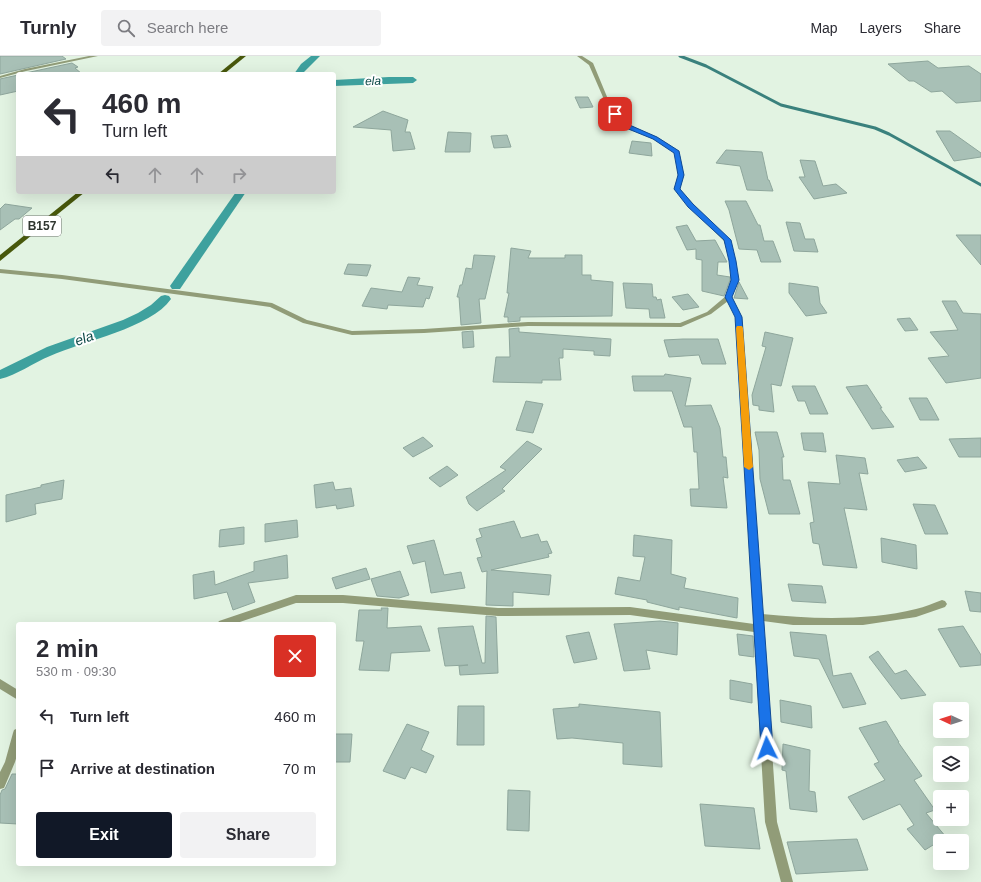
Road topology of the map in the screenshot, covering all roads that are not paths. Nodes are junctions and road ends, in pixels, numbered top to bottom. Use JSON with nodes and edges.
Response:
{"nodes":[{"id":1,"x":96,"y":56,"type":"edge"},
{"id":2,"x":242,"y":56,"type":"edge"},
{"id":3,"x":579,"y":56,"type":"edge"},
{"id":4,"x":18,"y":72,"type":"edge"},
{"id":5,"x":223,"y":72,"type":"edge"},
{"id":6,"x":16,"y":73,"type":"edge"},
{"id":7,"x":0,"y":77,"type":"edge"},
{"id":8,"x":80,"y":194,"type":"edge"},
{"id":9,"x":0,"y":259,"type":"edge"},
{"id":10,"x":0,"y":271,"type":"edge"},
{"id":11,"x":729,"y":297,"type":"junction"},
{"id":12,"x":942,"y":604,"type":"dead end"},
{"id":13,"x":758,"y":617,"type":"junction"},
{"id":14,"x":228,"y":622,"type":"edge"},
{"id":15,"x":759,"y":630,"type":"junction"},
{"id":16,"x":0,"y":683,"type":"edge"},
{"id":17,"x":16,"y":695,"type":"edge"},
{"id":18,"x":16,"y":740,"type":"edge"},
{"id":19,"x":0,"y":784,"type":"edge"},
{"id":20,"x":787,"y":882,"type":"edge"}],
"edges":[{"from":1,"to":4,"type":"street"},
{"from":2,"to":5,"type":"main road"},
{"from":3,"to":11,"type":"street"},
{"from":6,"to":7,"type":"street"},
{"from":8,"to":9,"type":"main road","number":"B157"},
{"from":10,"to":11,"type":"street"},
{"from":11,"to":13,"type":"street"},
{"from":12,"to":13,"type":"street"},
{"from":13,"to":15,"type":"street"},
{"from":14,"to":15,"type":"street"},
{"from":15,"to":20,"type":"street"},
{"from":16,"to":17,"type":"street"},
{"from":18,"to":19,"type":"street"}]}
